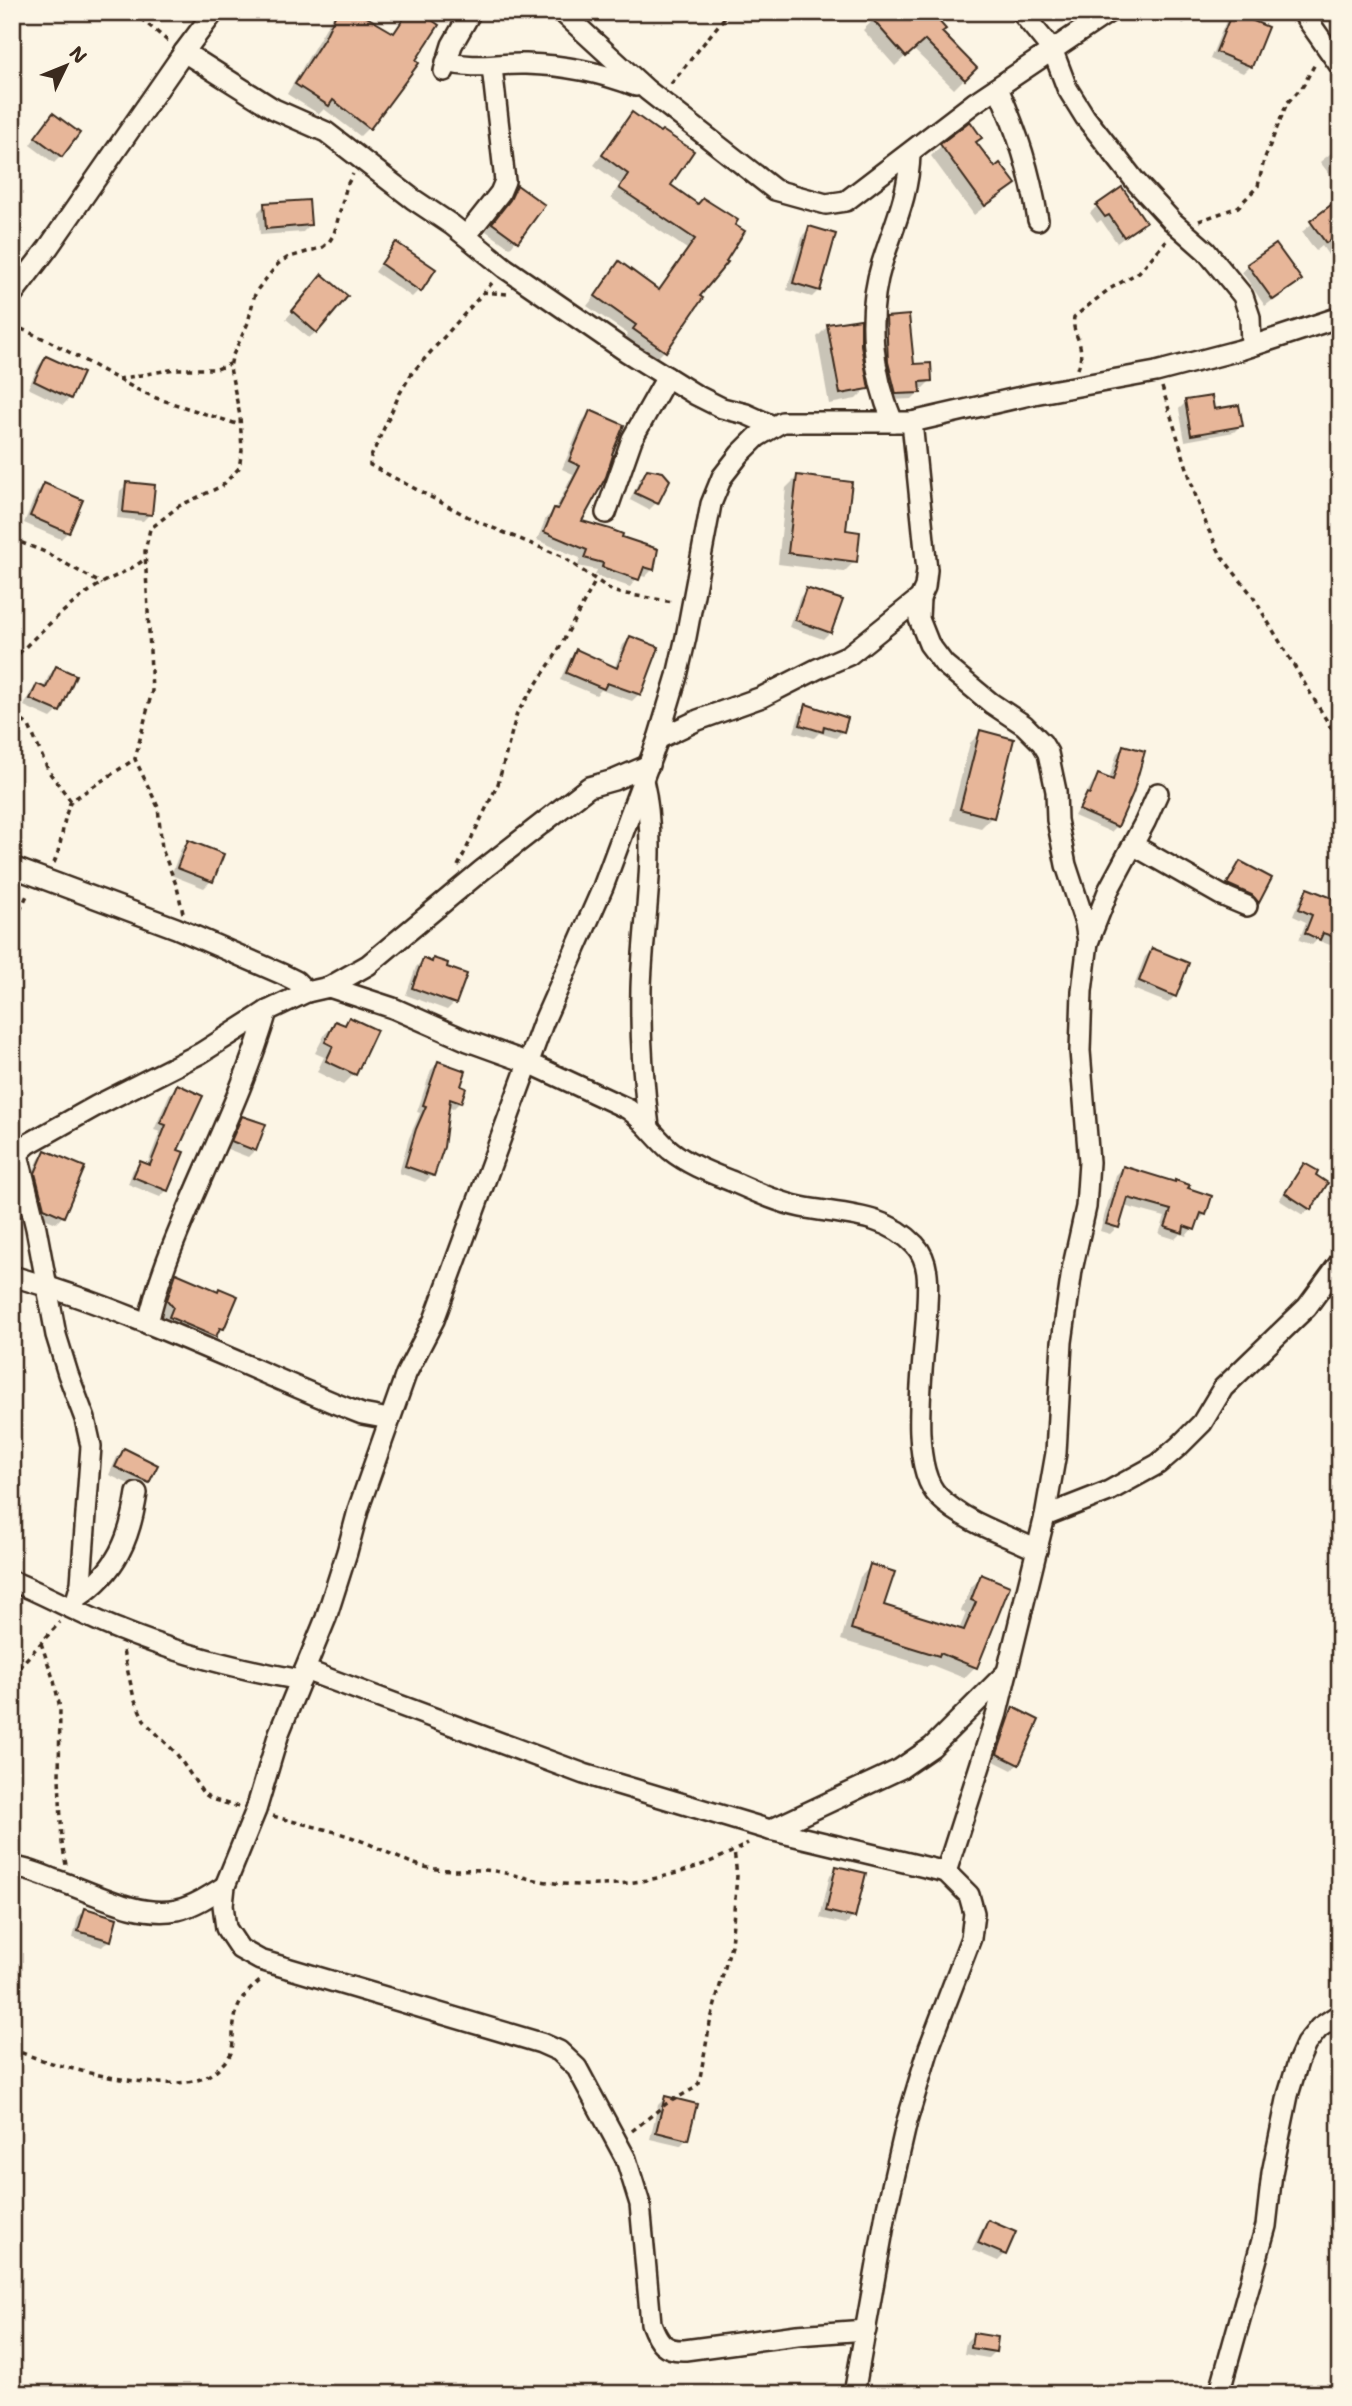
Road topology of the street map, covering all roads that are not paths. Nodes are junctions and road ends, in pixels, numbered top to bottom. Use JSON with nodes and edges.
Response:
{"nodes":[{"id":1,"x":214,"y":12,"type":"edge"},
{"id":2,"x":471,"y":12,"type":"edge"},
{"id":3,"x":562,"y":12,"type":"edge"},
{"id":4,"x":1021,"y":12,"type":"edge"},
{"id":5,"x":1109,"y":12,"type":"edge"},
{"id":6,"x":1302,"y":12,"type":"edge"},
{"id":7,"x":1052,"y":51,"type":"junction"},
{"id":8,"x":184,"y":52,"type":"junction"},
{"id":9,"x":1340,"y":66,"type":"edge"},
{"id":10,"x":492,"y":67,"type":"junction"},
{"id":11,"x":998,"y":88,"type":"junction"},
{"id":12,"x":652,"y":95,"type":"junction"},
{"id":13,"x":910,"y":154,"type":"junction"},
{"id":14,"x":1038,"y":220,"type":"dead end"},
{"id":15,"x":466,"y":236,"type":"junction"},
{"id":16,"x":12,"y":295,"type":"edge"},
{"id":17,"x":1340,"y":317,"type":"edge"},
{"id":18,"x":1251,"y":346,"type":"junction"},
{"id":19,"x":667,"y":377,"type":"junction"},
{"id":20,"x":902,"y":422,"type":"junction"},
{"id":21,"x":773,"y":426,"type":"junction"},
{"id":22,"x":606,"y":513,"type":"dead end"},
{"id":23,"x":920,"y":598,"type":"junction"},
{"id":24,"x":658,"y":738,"type":"junction"},
{"id":25,"x":646,"y":772,"type":"junction"},
{"id":26,"x":1158,"y":793,"type":"dead end"},
{"id":27,"x":1133,"y":845,"type":"junction"},
{"id":28,"x":12,"y":867,"type":"edge"},
{"id":29,"x":1247,"y":905,"type":"dead end"},
{"id":30,"x":1088,"y":942,"type":"junction"},
{"id":31,"x":329,"y":987,"type":"junction"},
{"id":32,"x":307,"y":992,"type":"junction"},
{"id":33,"x":267,"y":1012,"type":"junction"},
{"id":34,"x":529,"y":1063,"type":"junction"},
{"id":35,"x":649,"y":1127,"type":"junction"},
{"id":36,"x":14,"y":1152,"type":"edge"},
{"id":37,"x":1340,"y":1262,"type":"edge"},
{"id":38,"x":12,"y":1276,"type":"edge"},
{"id":39,"x":47,"y":1286,"type":"junction"},
{"id":40,"x":148,"y":1324,"type":"junction"},
{"id":41,"x":389,"y":1419,"type":"junction"},
{"id":42,"x":137,"y":1493,"type":"dead end"},
{"id":43,"x":1045,"y":1516,"type":"junction"},
{"id":44,"x":1037,"y":1550,"type":"junction"},
{"id":45,"x":12,"y":1581,"type":"edge"},
{"id":46,"x":75,"y":1603,"type":"junction"},
{"id":47,"x":1007,"y":1672,"type":"junction"},
{"id":48,"x":303,"y":1675,"type":"junction"},
{"id":49,"x":770,"y":1830,"type":"junction"},
{"id":50,"x":12,"y":1867,"type":"edge"},
{"id":51,"x":946,"y":1872,"type":"junction"},
{"id":52,"x":225,"y":1886,"type":"junction"},
{"id":53,"x":1340,"y":2014,"type":"edge"},
{"id":54,"x":866,"y":2330,"type":"junction"},
{"id":55,"x":854,"y":2394,"type":"edge"},
{"id":56,"x":1219,"y":2394,"type":"edge"}],
"edges":[{"from":1,"to":8,"type":"street"},
{"from":2,"to":10,"type":"street"},
{"from":3,"to":12,"type":"street"},
{"from":4,"to":7,"type":"street"},
{"from":5,"to":7,"type":"street"},
{"from":6,"to":9,"type":"street"},
{"from":7,"to":11,"type":"street"},
{"from":7,"to":18,"type":"street"},
{"from":8,"to":15,"type":"street"},
{"from":8,"to":16,"type":"street"},
{"from":10,"to":12,"type":"street"},
{"from":10,"to":15,"type":"street"},
{"from":11,"to":13,"type":"street"},
{"from":11,"to":14,"type":"street"},
{"from":12,"to":13,"type":"street"},
{"from":13,"to":20,"type":"street"},
{"from":15,"to":19,"type":"street"},
{"from":17,"to":18,"type":"street"},
{"from":18,"to":20,"type":"street"},
{"from":19,"to":21,"type":"street"},
{"from":19,"to":22,"type":"street"},
{"from":20,"to":21,"type":"street"},
{"from":20,"to":23,"type":"street"},
{"from":21,"to":24,"type":"street"},
{"from":23,"to":24,"type":"street"},
{"from":23,"to":30,"type":"street"},
{"from":24,"to":25,"type":"street"},
{"from":25,"to":31,"type":"street"},
{"from":25,"to":34,"type":"street"},
{"from":25,"to":35,"type":"street"},
{"from":26,"to":27,"type":"street"},
{"from":27,"to":29,"type":"street"},
{"from":27,"to":30,"type":"street"},
{"from":28,"to":32,"type":"street"},
{"from":30,"to":43,"type":"street"},
{"from":31,"to":32,"type":"street"},
{"from":31,"to":34,"type":"street"},
{"from":32,"to":33,"type":"street"},
{"from":33,"to":36,"type":"street"},
{"from":33,"to":40,"type":"street"},
{"from":34,"to":35,"type":"street"},
{"from":34,"to":41,"type":"street"},
{"from":35,"to":44,"type":"street"},
{"from":36,"to":39,"type":"street"},
{"from":37,"to":43,"type":"street"},
{"from":38,"to":39,"type":"street"},
{"from":39,"to":40,"type":"street"},
{"from":39,"to":46,"type":"street"},
{"from":40,"to":41,"type":"street"},
{"from":41,"to":48,"type":"street"},
{"from":42,"to":46,"type":"street"},
{"from":43,"to":44,"type":"street"},
{"from":44,"to":47,"type":"street"},
{"from":45,"to":46,"type":"street"},
{"from":46,"to":48,"type":"street"},
{"from":47,"to":49,"type":"street"},
{"from":47,"to":51,"type":"street"},
{"from":48,"to":49,"type":"street"},
{"from":48,"to":52,"type":"street"},
{"from":49,"to":51,"type":"street"},
{"from":50,"to":52,"type":"street"},
{"from":51,"to":54,"type":"street"},
{"from":52,"to":54,"type":"street"},
{"from":53,"to":56,"type":"street"},
{"from":54,"to":55,"type":"street"}]}
